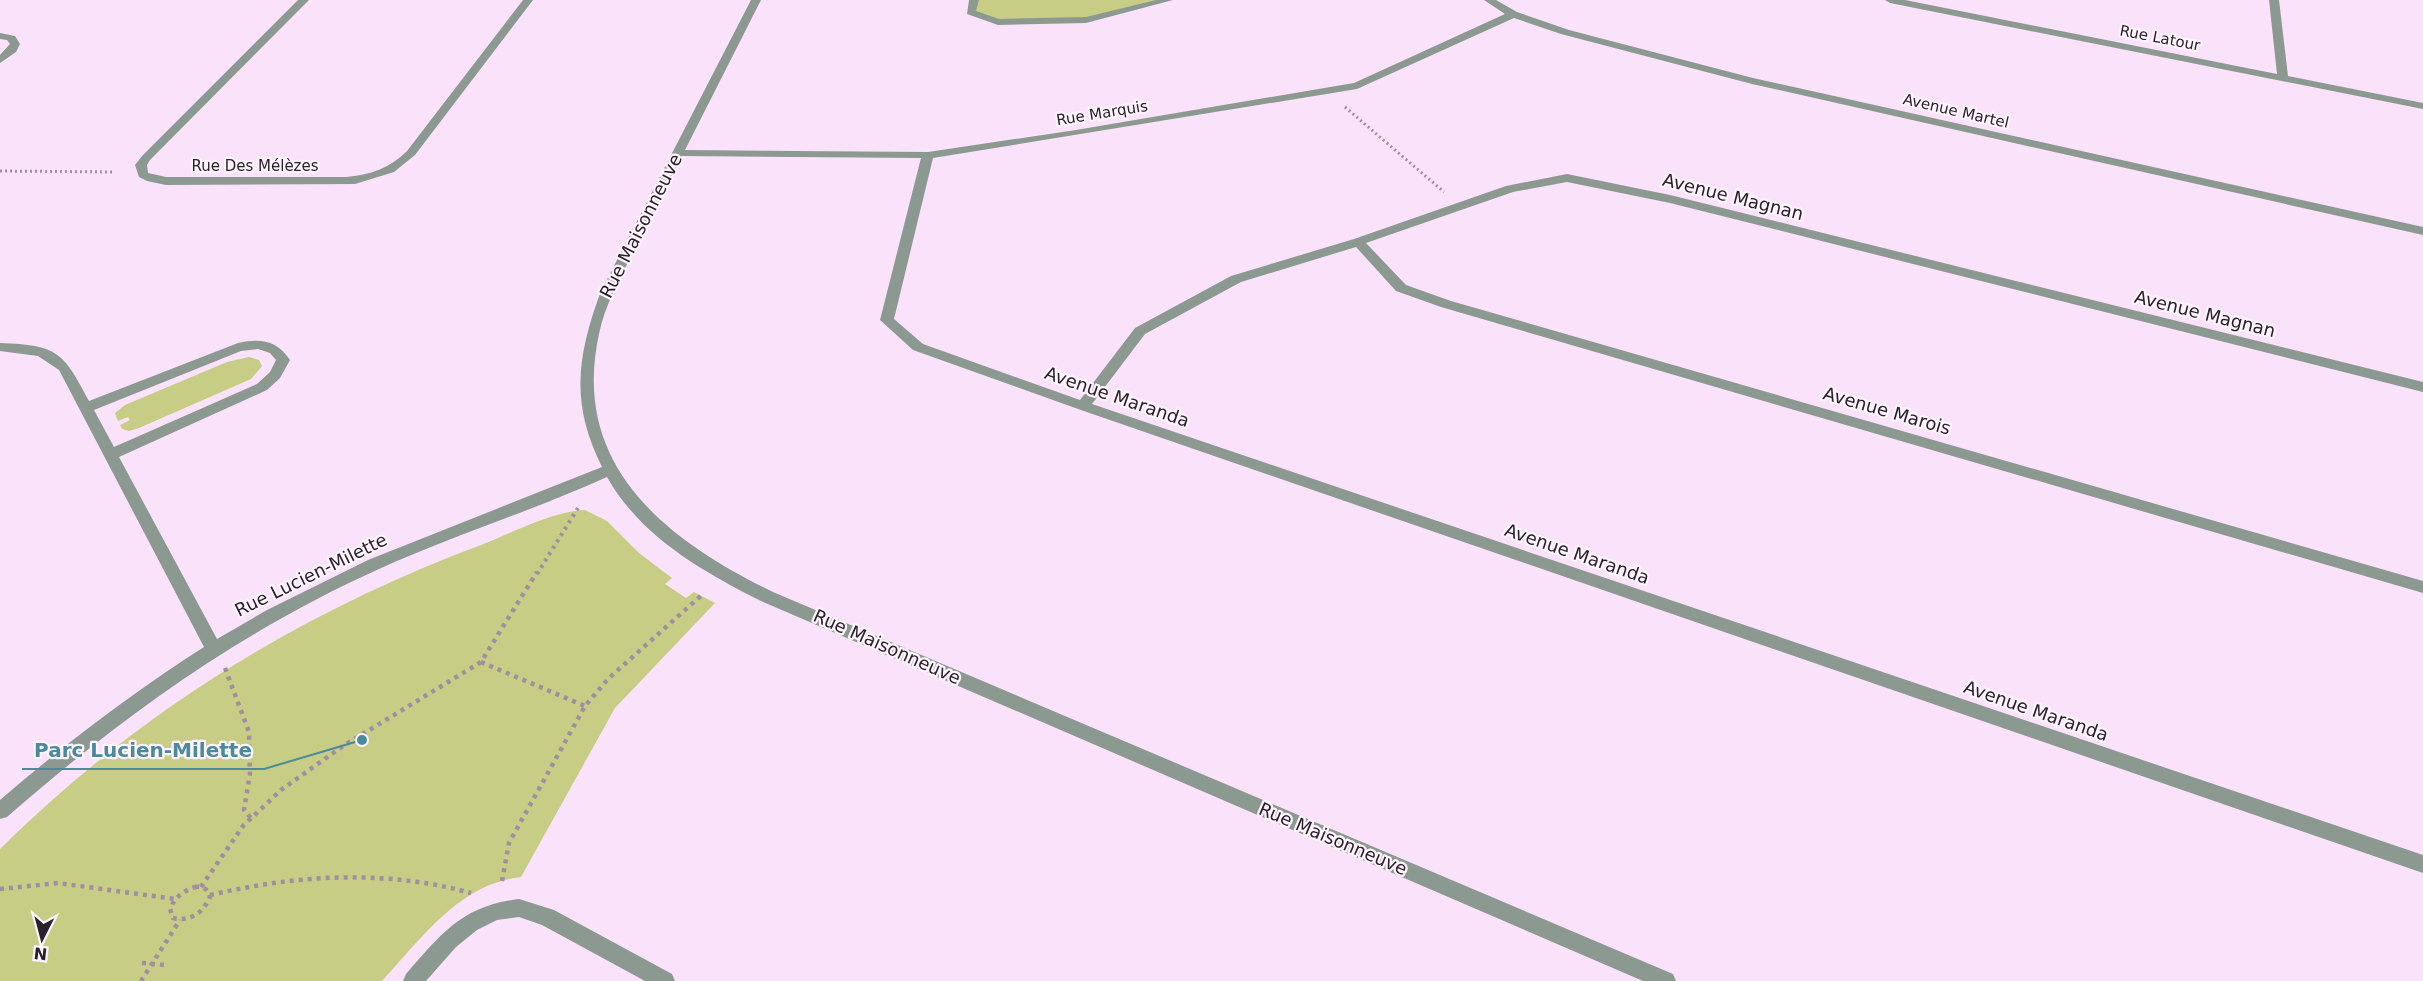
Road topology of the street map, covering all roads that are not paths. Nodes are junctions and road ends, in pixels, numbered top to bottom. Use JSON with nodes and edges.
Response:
{"nodes":[{"id":1,"x":304,"y":0,"type":"edge"},
{"id":2,"x":528,"y":0,"type":"edge"},
{"id":3,"x":756,"y":0,"type":"edge"},
{"id":4,"x":974,"y":0,"type":"edge"},
{"id":5,"x":1168,"y":0,"type":"edge"},
{"id":6,"x":1489,"y":0,"type":"edge"},
{"id":7,"x":1890,"y":0,"type":"edge"},
{"id":8,"x":2274,"y":0,"type":"edge"},
{"id":9,"x":1513,"y":14,"type":"junction"},
{"id":10,"x":0,"y":36,"type":"edge"},
{"id":11,"x":0,"y":60,"type":"edge"},
{"id":12,"x":2283,"y":77,"type":"junction"},
{"id":13,"x":2423,"y":106,"type":"edge"},
{"id":14,"x":678,"y":153,"type":"junction"},
{"id":15,"x":928,"y":155,"type":"junction"},
{"id":16,"x":2423,"y":231,"type":"edge"},
{"id":17,"x":1358,"y":242,"type":"junction"},
{"id":18,"x":0,"y":348,"type":"edge"},
{"id":19,"x":2423,"y":387,"type":"edge"},
{"id":20,"x":1083,"y":406,"type":"junction"},
{"id":21,"x":87,"y":407,"type":"junction"},
{"id":22,"x":110,"y":455,"type":"junction"},
{"id":23,"x":611,"y":469,"type":"junction"},
{"id":24,"x":2423,"y":587,"type":"edge"},
{"id":25,"x":213,"y":648,"type":"junction"},
{"id":26,"x":0,"y":811,"type":"edge"},
{"id":27,"x":2423,"y":864,"type":"edge"},
{"id":28,"x":413,"y":981,"type":"edge"},
{"id":29,"x":665,"y":981,"type":"edge"},
{"id":30,"x":1666,"y":981,"type":"edge"}],
"edges":[{"from":1,"to":2,"type":"street","name":"Rue Des Mélèzes"},
{"from":3,"to":14,"type":"street","name":"Rue Maisonneuve"},
{"from":4,"to":5,"type":"street"},
{"from":6,"to":9,"type":"street","name":"Avenue Martel"},
{"from":7,"to":12,"type":"street","name":"Rue Latour"},
{"from":8,"to":12,"type":"street"},
{"from":9,"to":15,"type":"street","name":"Rue Marquis"},
{"from":9,"to":16,"type":"street","name":"Avenue Martel"},
{"from":10,"to":11,"type":"street"},
{"from":12,"to":13,"type":"street","name":"Rue Latour"},
{"from":14,"to":15,"type":"street","name":"Rue Marquis"},
{"from":14,"to":23,"type":"street","name":"Rue Maisonneuve"},
{"from":15,"to":20,"type":"street","name":"Avenue Maranda"},
{"from":17,"to":19,"type":"street","name":"Avenue Magnan"},
{"from":17,"to":20,"type":"street","name":"Avenue Magnan"},
{"from":17,"to":24,"type":"street","name":"Avenue Marois"},
{"from":18,"to":21,"type":"street"},
{"from":20,"to":27,"type":"street","name":"Avenue Maranda"},
{"from":21,"to":22,"type":"street"},
{"from":21,"to":22,"type":"street"},
{"from":22,"to":25,"type":"street"},
{"from":23,"to":25,"type":"street","name":"Rue Lucien-Milette"},
{"from":23,"to":30,"type":"street","name":"Rue Maisonneuve"},
{"from":25,"to":26,"type":"street","name":"Rue Lucien-Milette"},
{"from":28,"to":29,"type":"street"}]}
